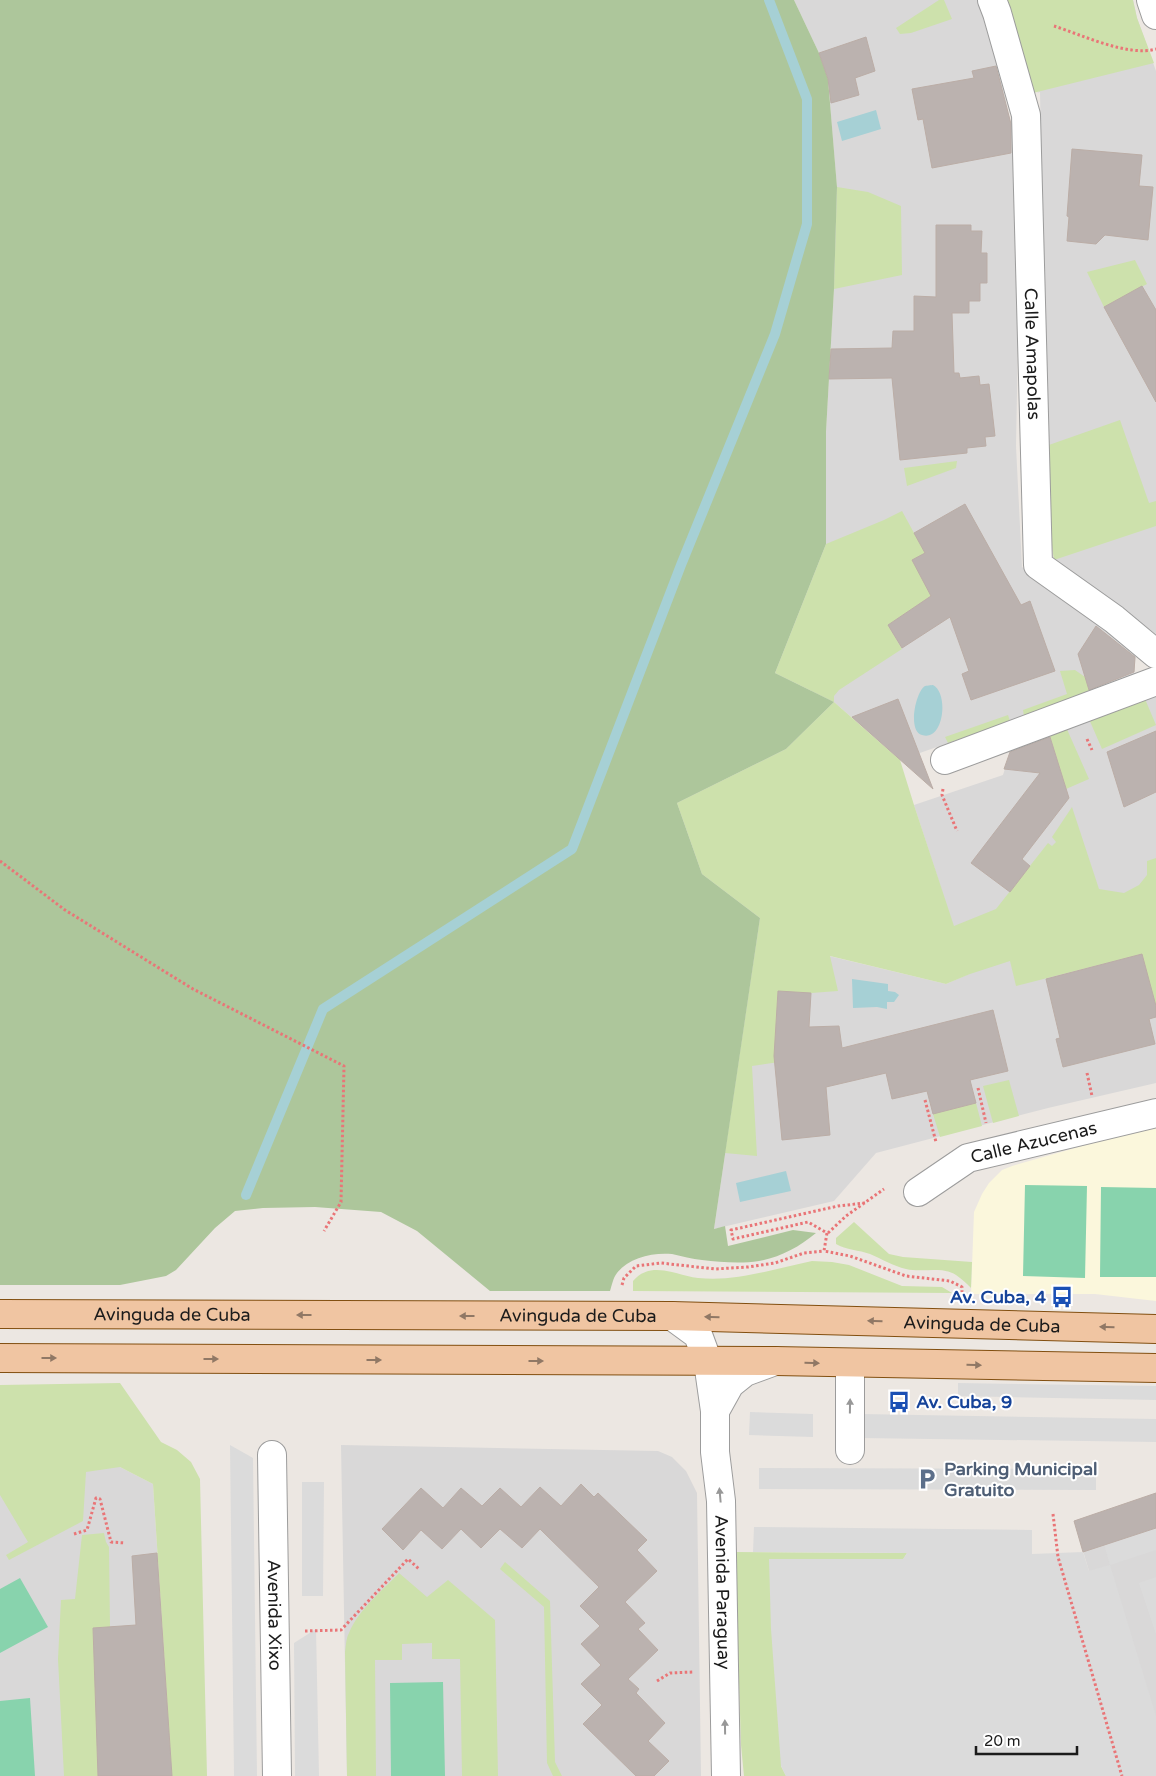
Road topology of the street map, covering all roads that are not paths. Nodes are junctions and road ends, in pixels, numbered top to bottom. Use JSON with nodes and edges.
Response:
{"nodes":[{"id":1,"x":992,"y":0,"type":"edge"},
{"id":2,"x":1152,"y":0,"type":"edge"},
{"id":3,"x":1156,"y":15,"type":"edge"},
{"id":4,"x":1156,"y":654,"type":"edge"},
{"id":5,"x":1156,"y":681,"type":"edge"},
{"id":6,"x":945,"y":760,"type":"road end"},
{"id":7,"x":1156,"y":1113,"type":"edge"},
{"id":8,"x":918,"y":1192,"type":"dead end"},
{"id":9,"x":0,"y":1314,"type":"edge"},
{"id":10,"x":672,"y":1316,"type":"junction"},
{"id":11,"x":1156,"y":1329,"type":"edge"},
{"id":12,"x":0,"y":1358,"type":"edge"},
{"id":13,"x":774,"y":1361,"type":"junction"},
{"id":14,"x":708,"y":1362,"type":"junction"},
{"id":15,"x":850,"y":1363,"type":"junction"},
{"id":16,"x":1156,"y":1368,"type":"edge"},
{"id":17,"x":715,"y":1411,"type":"junction"},
{"id":18,"x":850,"y":1450,"type":"dead end"},
{"id":19,"x":272,"y":1455,"type":"dead end"},
{"id":20,"x":277,"y":1776,"type":"edge"},
{"id":21,"x":726,"y":1776,"type":"edge"}],
"edges":[{"from":1,"to":4,"type":"street","name":"Calle Amapolas"},
{"from":2,"to":3,"type":"street"},
{"from":5,"to":6,"type":"street"},
{"from":7,"to":8,"type":"street","name":"Calle Azucenas"},
{"from":10,"to":9,"type":"main road","name":"Avinguda de Cuba","one_way":true},
{"from":11,"to":10,"type":"main road","name":"Avinguda de Cuba","one_way":true},
{"from":10,"to":14,"type":"street","name":"Avenida Paraguay"},
{"from":12,"to":14,"type":"main road","one_way":true},
{"from":13,"to":14,"type":"main road"},
{"from":13,"to":15,"type":"main road","one_way":true},
{"from":13,"to":17,"type":"street"},
{"from":14,"to":17,"type":"street","name":"Avenida Paraguay"},
{"from":15,"to":16,"type":"main road","one_way":true},
{"from":18,"to":15,"type":"street","one_way":true},
{"from":21,"to":17,"type":"street","name":"Avenida Paraguay","one_way":true},
{"from":19,"to":20,"type":"street","name":"Avenida Xixo"}]}
